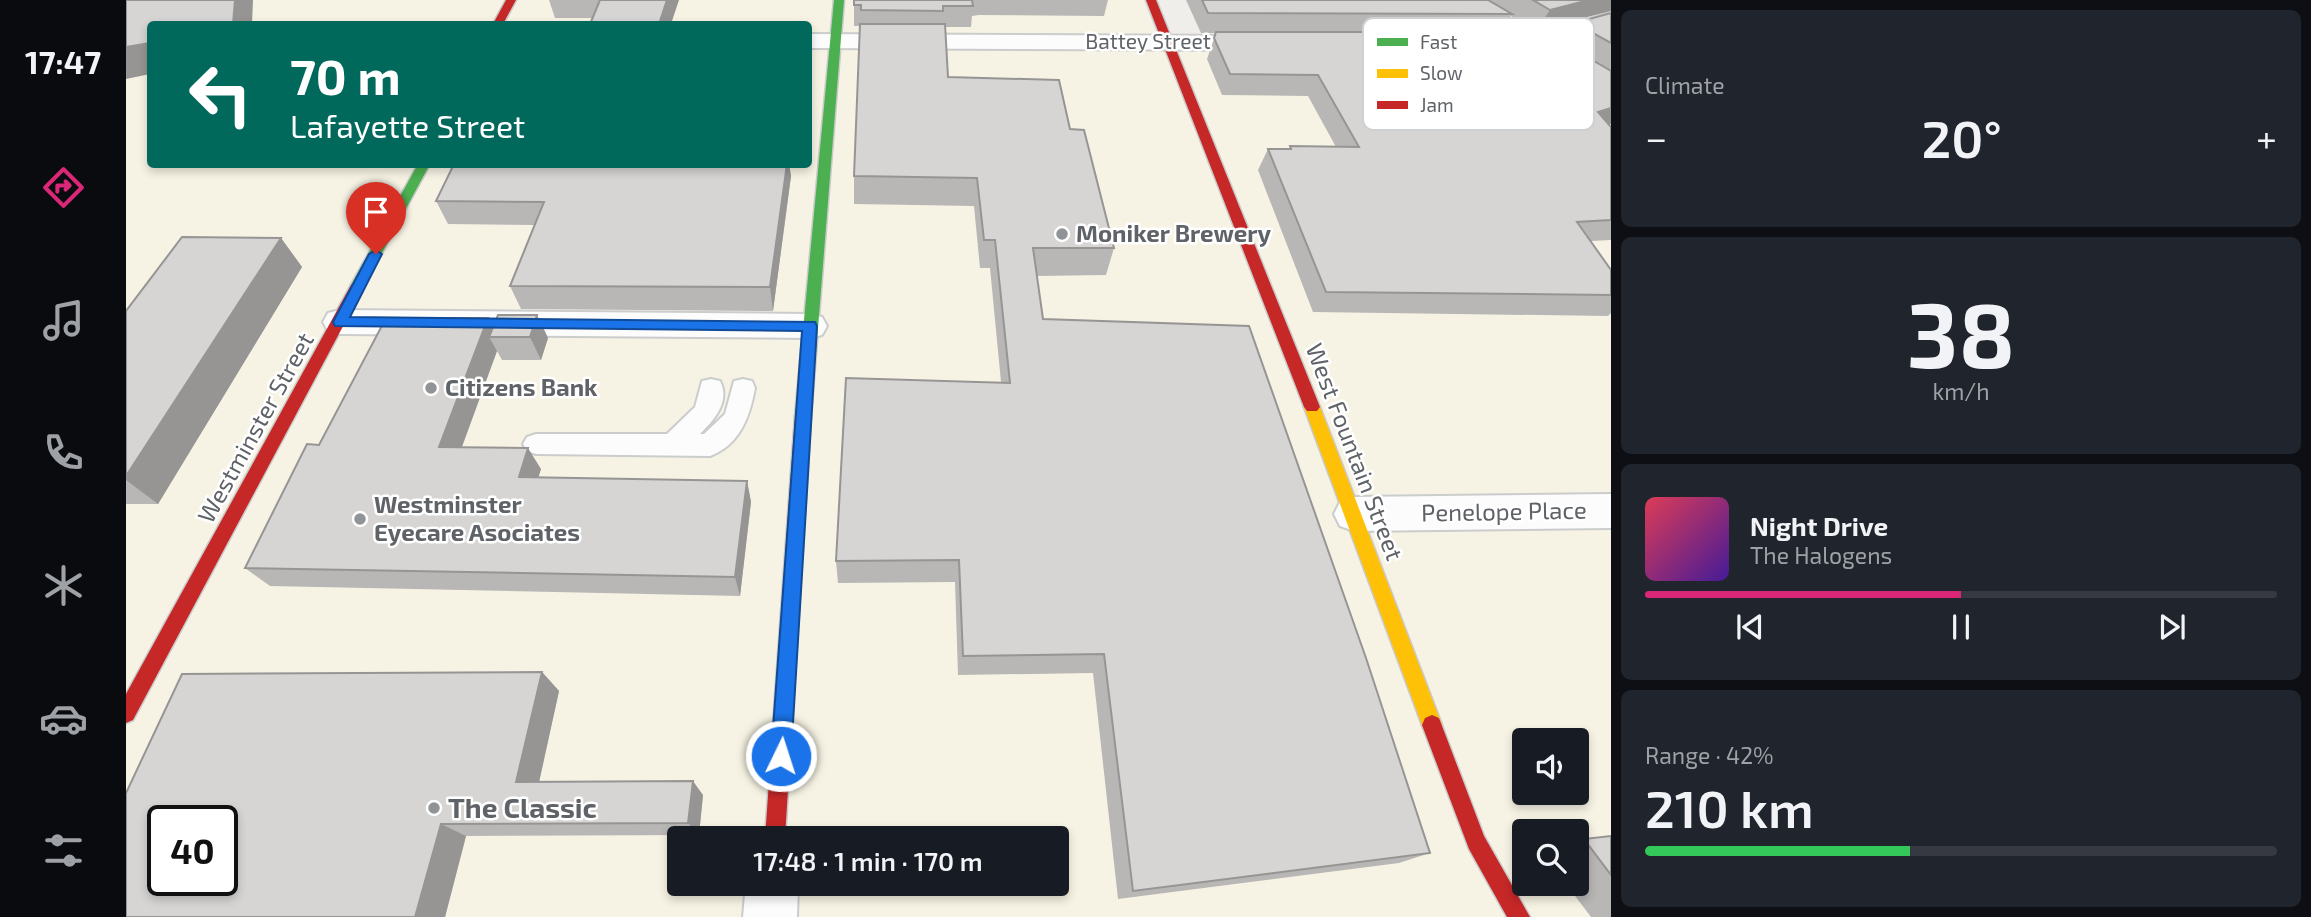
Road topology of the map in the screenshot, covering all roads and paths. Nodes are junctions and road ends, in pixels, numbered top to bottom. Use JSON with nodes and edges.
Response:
{"nodes":[{"id":1,"x":511,"y":0,"type":"edge"},
{"id":2,"x":839,"y":0,"type":"edge"},
{"id":3,"x":1151,"y":0,"type":"edge"},
{"id":4,"x":1611,"y":20,"type":"edge"},
{"id":5,"x":500,"y":21,"type":"edge"},
{"id":6,"x":1594,"y":25,"type":"edge"},
{"id":7,"x":812,"y":41,"type":"edge"},
{"id":8,"x":836,"y":41,"type":"junction"},
{"id":9,"x":1167,"y":43,"type":"junction"},
{"id":10,"x":1289,"y":43,"type":"edge"},
{"id":11,"x":422,"y":168,"type":"edge"},
{"id":12,"x":340,"y":322,"type":"junction"},
{"id":13,"x":810,"y":326,"type":"junction"},
{"id":14,"x":711,"y":388,"type":"dead end"},
{"id":15,"x":743,"y":388,"type":"dead end"},
{"id":16,"x":536,"y":444,"type":"dead end"},
{"id":17,"x":673,"y":445,"type":"junction"},
{"id":18,"x":1611,"y":510,"type":"edge"},
{"id":19,"x":1354,"y":513,"type":"junction"},
{"id":20,"x":126,"y":713,"type":"edge"},
{"id":21,"x":776,"y":826,"type":"edge"},
{"id":22,"x":771,"y":896,"type":"edge"},
{"id":23,"x":770,"y":917,"type":"edge"},
{"id":24,"x":1519,"y":917,"type":"edge"}],
"edges":[{"from":1,"to":5,"type":"street"},
{"from":2,"to":8,"type":"street"},
{"from":3,"to":9,"type":"street","name":"West Fountain Street"},
{"from":4,"to":6,"type":"street"},
{"from":7,"to":8,"type":"street","name":"Battey Street"},
{"from":8,"to":9,"type":"street","name":"Battey Street"},
{"from":8,"to":13,"type":"street"},
{"from":9,"to":10,"type":"street","name":"Battey Street"},
{"from":9,"to":19,"type":"street","name":"West Fountain Street"},
{"from":11,"to":12,"type":"street","name":"Westminster Street"},
{"from":12,"to":13,"type":"street"},
{"from":12,"to":20,"type":"street","name":"Westminster Street"},
{"from":13,"to":21,"type":"street"},
{"from":14,"to":17,"type":"lane"},
{"from":15,"to":17,"type":"lane"},
{"from":16,"to":17,"type":"lane"},
{"from":18,"to":19,"type":"street","name":"Penelope Place"},
{"from":19,"to":24,"type":"street","name":"West Fountain Street"},
{"from":22,"to":23,"type":"street"}]}
